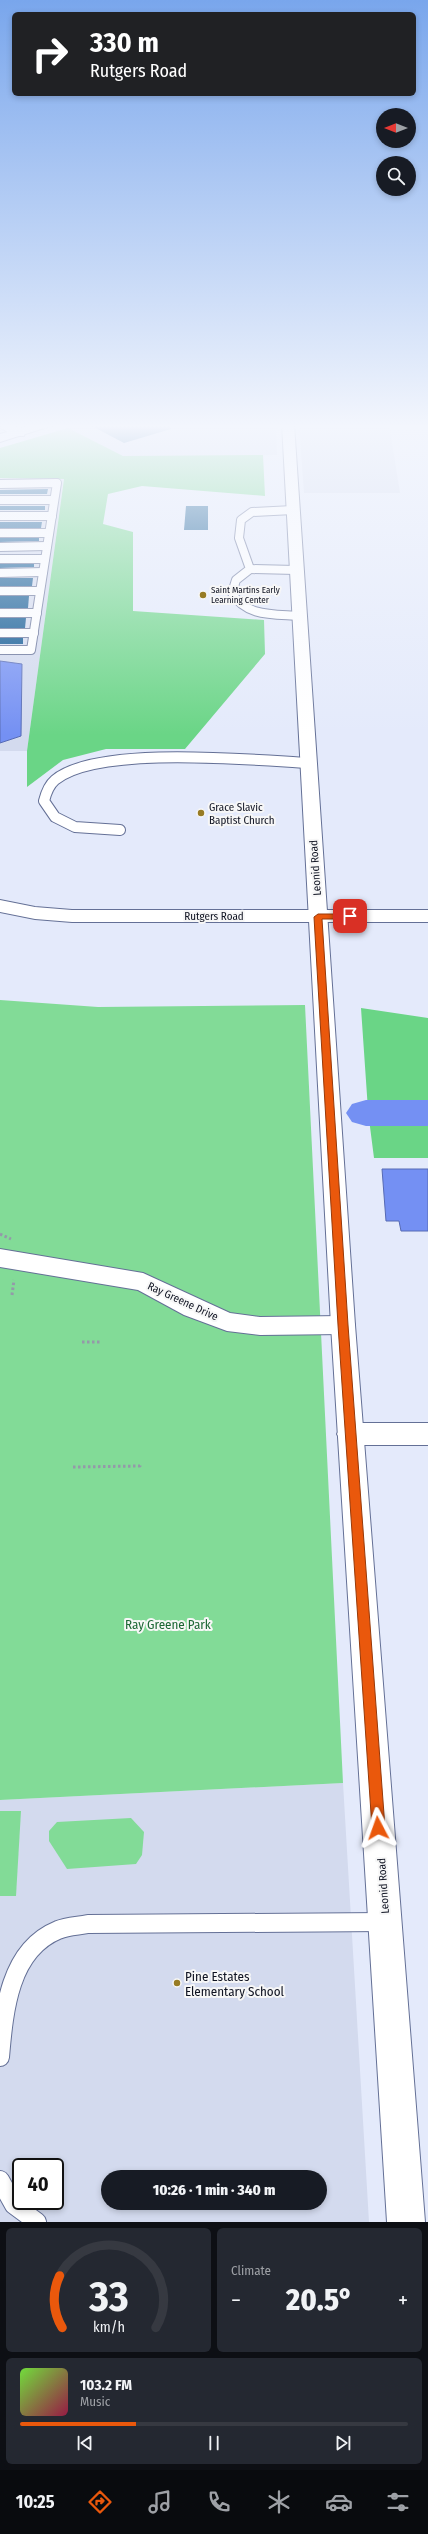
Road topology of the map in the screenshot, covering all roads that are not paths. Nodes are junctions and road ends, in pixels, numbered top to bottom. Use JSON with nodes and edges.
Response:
{"nodes":[{"id":1,"x":50,"y":528,"type":"edge"},
{"id":2,"x":240,"y":528,"type":"edge"},
{"id":3,"x":294,"y":528,"type":"edge"},
{"id":4,"x":49,"y":532,"type":"junction"},
{"id":5,"x":0,"y":533,"type":"edge"},
{"id":6,"x":47,"y":546,"type":"junction"},
{"id":7,"x":0,"y":547,"type":"edge"},
{"id":8,"x":0,"y":559,"type":"edge"},
{"id":9,"x":45,"y":559,"type":"junction"},
{"id":10,"x":250,"y":569,"type":"junction"},
{"id":11,"x":296,"y":570,"type":"junction"},
{"id":12,"x":0,"y":572,"type":"edge"},
{"id":13,"x":43,"y":572,"type":"junction"},
{"id":14,"x":0,"y":591,"type":"edge"},
{"id":15,"x":40,"y":591,"type":"junction"},
{"id":16,"x":0,"y":613,"type":"edge"},
{"id":17,"x":37,"y":613,"type":"junction"},
{"id":18,"x":299,"y":616,"type":"junction"},
{"id":19,"x":0,"y":633,"type":"edge"},
{"id":20,"x":34,"y":633,"type":"junction"},
{"id":21,"x":0,"y":650,"type":"edge"},
{"id":22,"x":308,"y":763,"type":"junction"},
{"id":23,"x":120,"y":830,"type":"dead end"},
{"id":24,"x":0,"y":906,"type":"edge"},
{"id":25,"x":428,"y":916,"type":"edge"},
{"id":26,"x":318,"y":917,"type":"junction"},
{"id":27,"x":7,"y":1267,"type":"edge"},
{"id":28,"x":343,"y":1325,"type":"junction"},
{"id":29,"x":350,"y":1434,"type":"junction"},
{"id":30,"x":428,"y":1434,"type":"edge"},
{"id":31,"x":385,"y":1922,"type":"junction"},
{"id":32,"x":0,"y":2058,"type":"edge"},
{"id":33,"x":0,"y":2180,"type":"edge"},
{"id":34,"x":37,"y":2222,"type":"edge"},
{"id":35,"x":406,"y":2222,"type":"edge"}],
"edges":[{"from":1,"to":4,"type":"lane"},
{"from":2,"to":10,"type":"lane"},
{"from":3,"to":11,"type":"street","name":"Leonid Road"},
{"from":4,"to":5,"type":"lane"},
{"from":4,"to":6,"type":"lane"},
{"from":6,"to":7,"type":"lane"},
{"from":6,"to":9,"type":"lane"},
{"from":8,"to":9,"type":"lane"},
{"from":9,"to":13,"type":"lane"},
{"from":10,"to":11,"type":"lane"},
{"from":10,"to":18,"type":"lane"},
{"from":11,"to":18,"type":"street","name":"Leonid Road"},
{"from":12,"to":13,"type":"lane"},
{"from":13,"to":15,"type":"lane"},
{"from":14,"to":15,"type":"lane"},
{"from":15,"to":17,"type":"lane"},
{"from":16,"to":17,"type":"lane"},
{"from":17,"to":20,"type":"lane"},
{"from":18,"to":22,"type":"street","name":"Leonid Road"},
{"from":19,"to":20,"type":"lane"},
{"from":20,"to":21,"type":"lane"},
{"from":22,"to":23,"type":"lane"},
{"from":22,"to":26,"type":"street","name":"Leonid Road"},
{"from":24,"to":26,"type":"street","name":"Rutgers Road"},
{"from":25,"to":26,"type":"street","name":"Rutgers Road"},
{"from":26,"to":28,"type":"street","name":"Leonid Road"},
{"from":27,"to":28,"type":"street","name":"Ray Greene Drive"},
{"from":28,"to":29,"type":"street","name":"Leonid Road"},
{"from":29,"to":30,"type":"street"},
{"from":29,"to":31,"type":"street","name":"Leonid Road"},
{"from":31,"to":32,"type":"lane"},
{"from":31,"to":35,"type":"street","name":"Leonid Road"},
{"from":33,"to":34,"type":"lane"}]}
